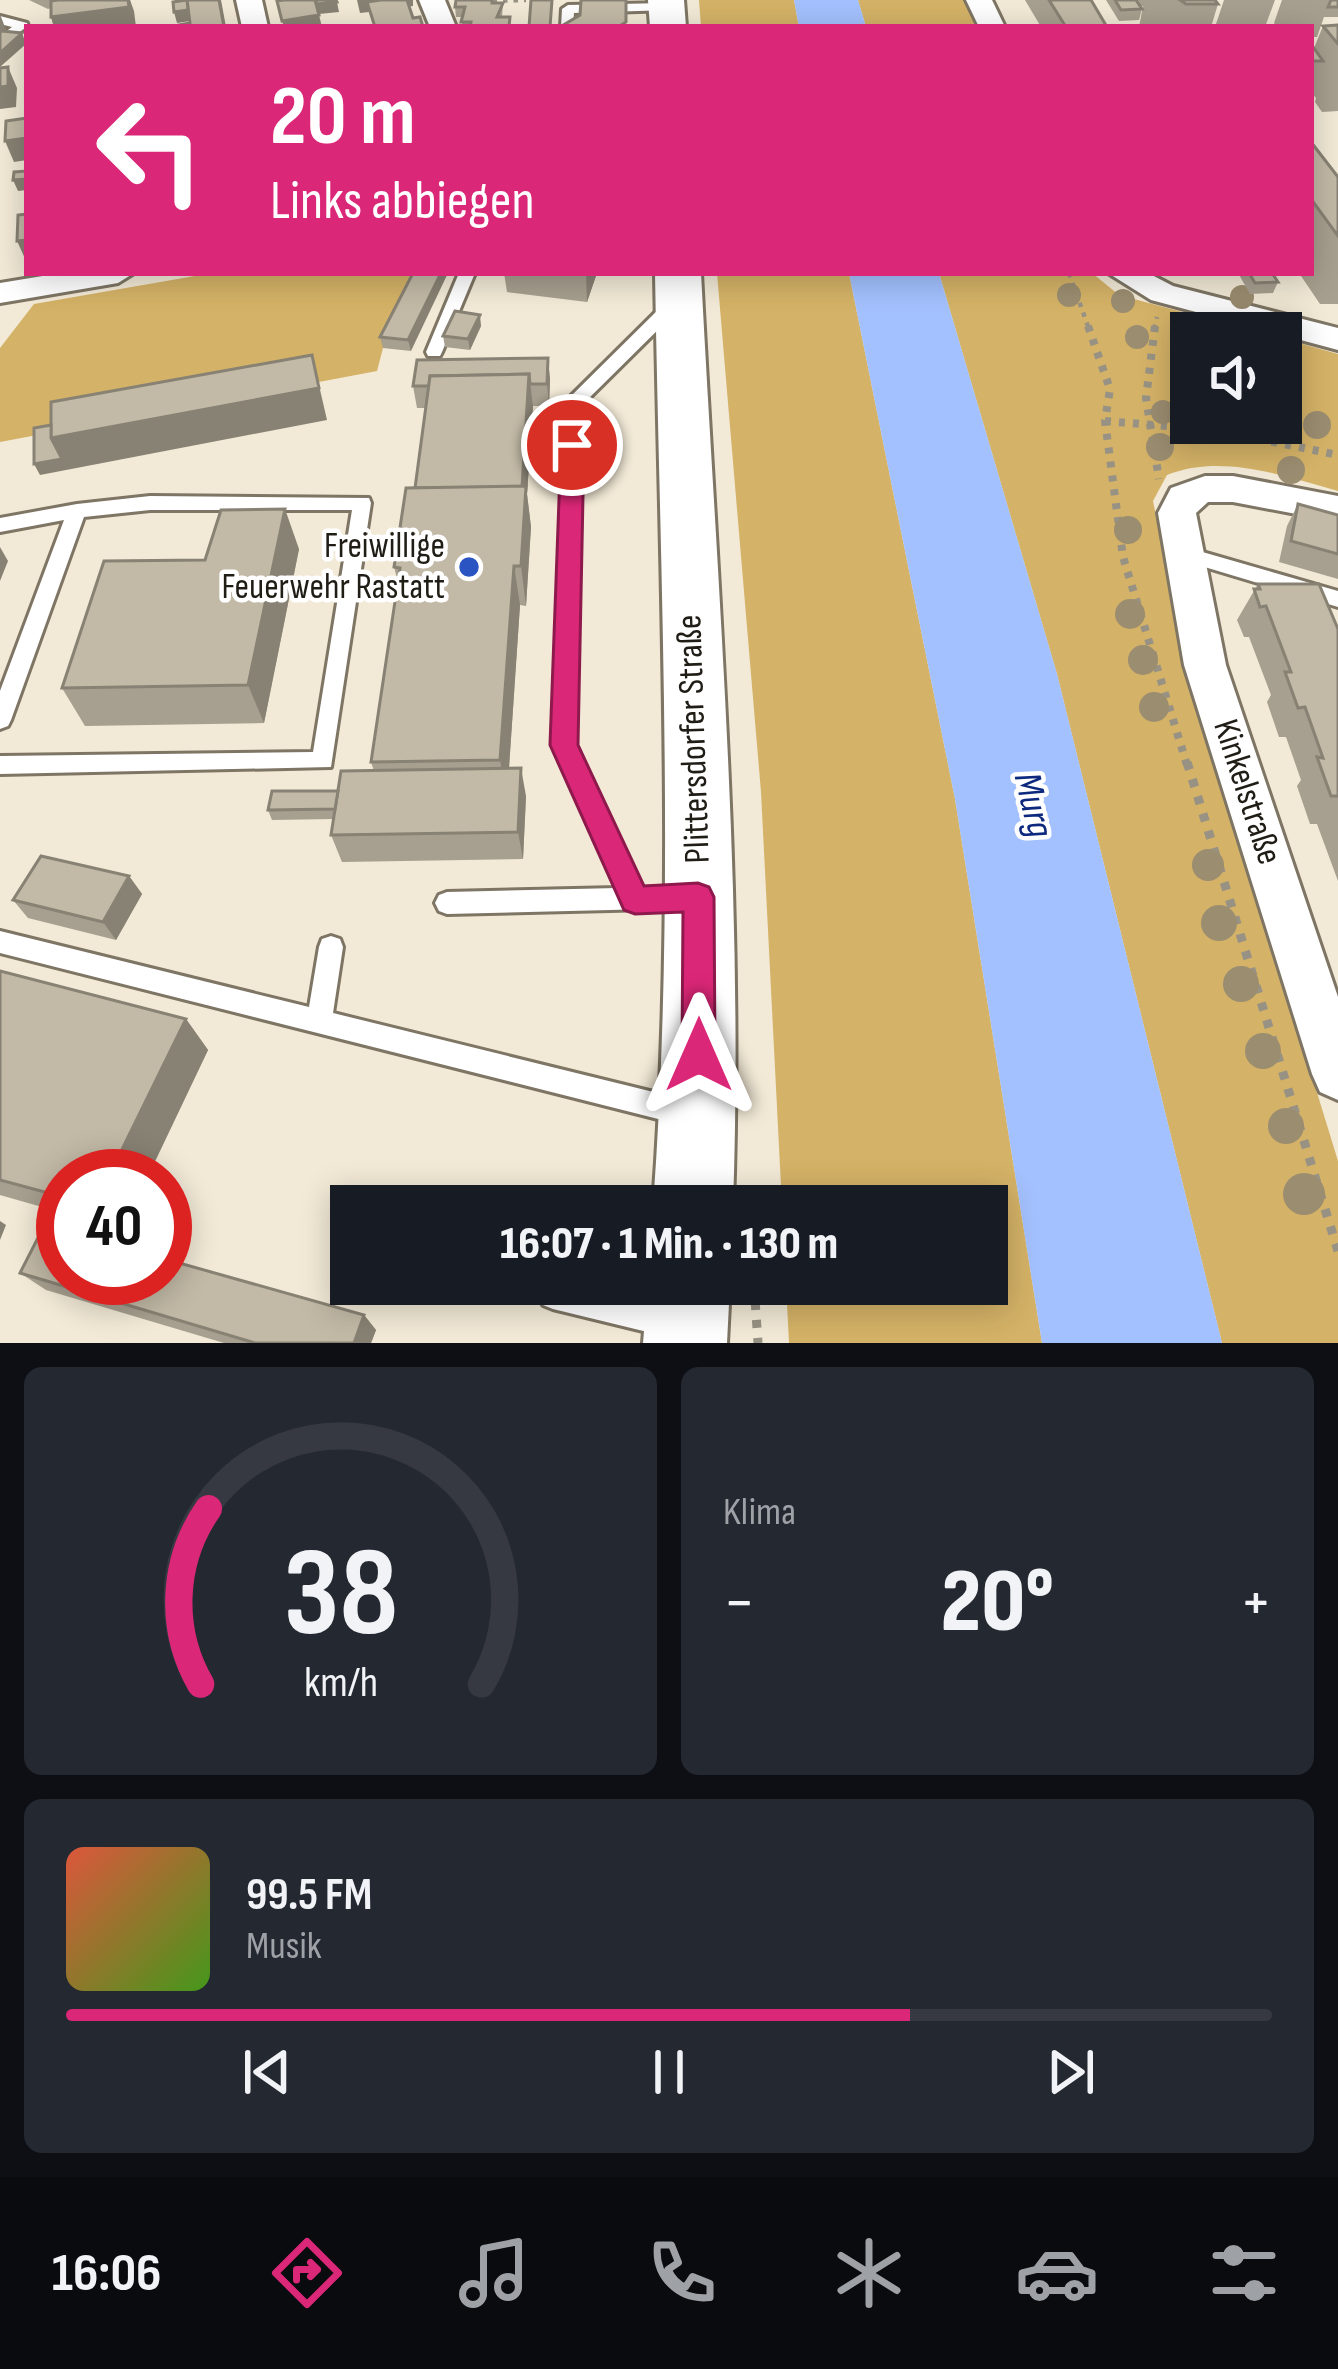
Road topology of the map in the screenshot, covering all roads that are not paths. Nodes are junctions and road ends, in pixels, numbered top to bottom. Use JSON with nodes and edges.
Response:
{"nodes":[{"id":1,"x":667,"y":11,"type":"edge"},
{"id":2,"x":0,"y":20,"type":"edge"},
{"id":3,"x":567,"y":24,"type":"edge"},
{"id":4,"x":0,"y":42,"type":"edge"},
{"id":5,"x":104,"y":276,"type":"edge"},
{"id":6,"x":466,"y":276,"type":"edge"},
{"id":7,"x":1130,"y":276,"type":"edge"},
{"id":8,"x":679,"y":286,"type":"edge"},
{"id":9,"x":5,"y":298,"type":"edge"},
{"id":10,"x":1338,"y":339,"type":"edge"},
{"id":11,"x":434,"y":352,"type":"dead end"},
{"id":12,"x":1338,"y":509,"type":"edge"},
{"id":13,"x":77,"y":512,"type":"junction"},
{"id":14,"x":0,"y":525,"type":"edge"},
{"id":15,"x":1185,"y":554,"type":"junction"},
{"id":16,"x":1315,"y":592,"type":"junction"},
{"id":17,"x":1338,"y":598,"type":"edge"},
{"id":18,"x":1330,"y":627,"type":"edge"},
{"id":19,"x":0,"y":720,"type":"edge"},
{"id":20,"x":0,"y":765,"type":"edge"},
{"id":21,"x":698,"y":897,"type":"junction"},
{"id":22,"x":635,"y":900,"type":"junction"},
{"id":23,"x":447,"y":903,"type":"dead end"},
{"id":24,"x":0,"y":941,"type":"edge"},
{"id":25,"x":331,"y":947,"type":"dead end"},
{"id":26,"x":1321,"y":969,"type":"edge"},
{"id":27,"x":319,"y":1021,"type":"junction"},
{"id":28,"x":1338,"y":1075,"type":"edge"},
{"id":29,"x":697,"y":1116,"type":"junction"},
{"id":30,"x":694,"y":1185,"type":"edge"},
{"id":31,"x":605,"y":1305,"type":"edge"},
{"id":32,"x":705,"y":1324,"type":"edge"}],
"edges":[{"from":1,"to":3,"type":"lane"},
{"from":2,"to":4,"type":"lane"},
{"from":5,"to":9,"type":"street"},
{"from":6,"to":11,"type":"lane"},
{"from":7,"to":10,"type":"street"},
{"from":8,"to":21,"type":"street","name":"Plittersdorfer Straße"},
{"from":8,"to":22,"type":"lane"},
{"from":12,"to":15,"type":"street","name":"Kinkelstraße"},
{"from":13,"to":14,"type":"lane"},
{"from":13,"to":19,"type":"lane"},
{"from":13,"to":20,"type":"lane"},
{"from":15,"to":16,"type":"lane"},
{"from":15,"to":26,"type":"street","name":"Kinkelstraße"},
{"from":16,"to":17,"type":"lane"},
{"from":16,"to":18,"type":"lane"},
{"from":21,"to":22,"type":"lane"},
{"from":21,"to":29,"type":"street","name":"Plittersdorfer Straße"},
{"from":22,"to":23,"type":"lane"},
{"from":24,"to":27,"type":"lane"},
{"from":25,"to":27,"type":"lane"},
{"from":26,"to":28,"type":"street","name":"Kinkelstraße"},
{"from":27,"to":29,"type":"lane"},
{"from":29,"to":30,"type":"street","name":"Plittersdorfer Straße"},
{"from":31,"to":32,"type":"lane"}]}
